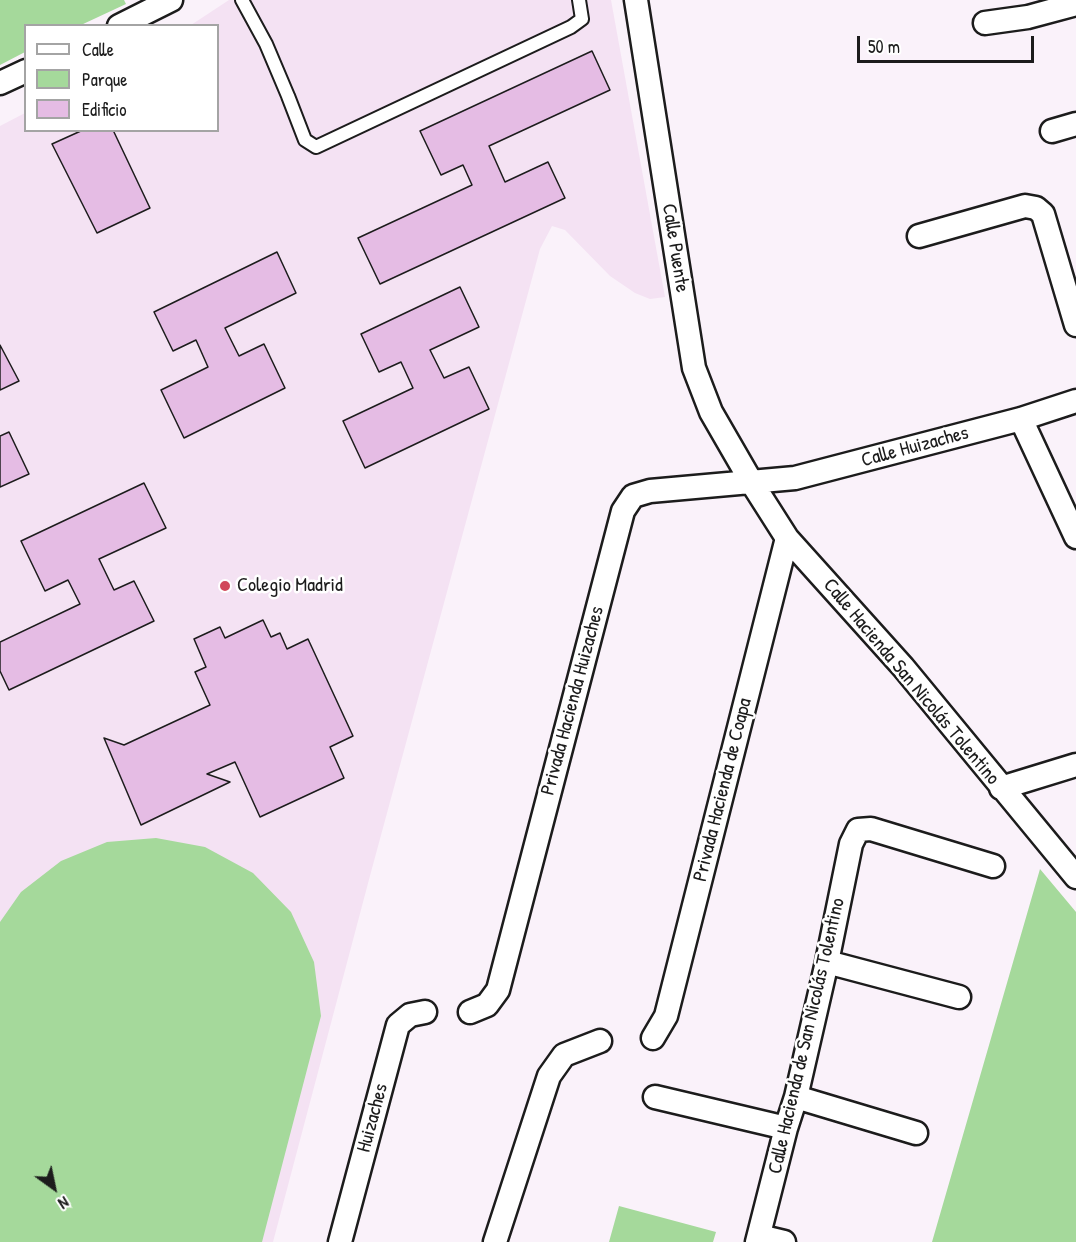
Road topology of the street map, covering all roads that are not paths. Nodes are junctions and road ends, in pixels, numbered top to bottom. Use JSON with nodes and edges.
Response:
{"nodes":[{"id":1,"x":171,"y":0,"type":"edge"},
{"id":2,"x":242,"y":0,"type":"edge"},
{"id":3,"x":579,"y":0,"type":"edge"},
{"id":4,"x":636,"y":0,"type":"edge"},
{"id":5,"x":1076,"y":4,"type":"edge"},
{"id":6,"x":985,"y":23,"type":"dead end"},
{"id":7,"x":123,"y":24,"type":"edge"},
{"id":8,"x":24,"y":72,"type":"edge"},
{"id":9,"x":0,"y":83,"type":"edge"},
{"id":10,"x":1076,"y":124,"type":"edge"},
{"id":11,"x":1052,"y":131,"type":"dead end"},
{"id":12,"x":919,"y":236,"type":"dead end"},
{"id":13,"x":1076,"y":325,"type":"edge"},
{"id":14,"x":1076,"y":401,"type":"edge"},
{"id":15,"x":1021,"y":419,"type":"junction"},
{"id":16,"x":752,"y":483,"type":"junction"},
{"id":17,"x":1076,"y":537,"type":"edge"},
{"id":18,"x":787,"y":538,"type":"junction"},
{"id":19,"x":1076,"y":765,"type":"edge"},
{"id":20,"x":1001,"y":788,"type":"junction"},
{"id":21,"x":993,"y":866,"type":"dead end"},
{"id":22,"x":1076,"y":877,"type":"edge"},
{"id":23,"x":827,"y":962,"type":"junction"},
{"id":24,"x":959,"y":997,"type":"dead end"},
{"id":25,"x":425,"y":1012,"type":"dead end"},
{"id":26,"x":470,"y":1012,"type":"dead end"},
{"id":27,"x":653,"y":1038,"type":"dead end"},
{"id":28,"x":600,"y":1041,"type":"dead end"},
{"id":29,"x":655,"y":1097,"type":"dead end"},
{"id":30,"x":796,"y":1097,"type":"junction"},
{"id":31,"x":786,"y":1128,"type":"junction"},
{"id":32,"x":915,"y":1133,"type":"dead end"},
{"id":33,"x":758,"y":1239,"type":"edge"},
{"id":34,"x":340,"y":1242,"type":"edge"},
{"id":35,"x":495,"y":1242,"type":"edge"},
{"id":36,"x":784,"y":1242,"type":"edge"}],
"edges":[{"from":1,"to":7,"type":"street"},
{"from":2,"to":3,"type":"lane"},
{"from":4,"to":16,"type":"street","name":"Calle Puente"},
{"from":5,"to":6,"type":"street"},
{"from":8,"to":9,"type":"street"},
{"from":10,"to":11,"type":"street"},
{"from":12,"to":13,"type":"street"},
{"from":14,"to":15,"type":"street","name":"Calle Huizaches"},
{"from":15,"to":16,"type":"street","name":"Calle Huizaches"},
{"from":15,"to":17,"type":"street"},
{"from":16,"to":18,"type":"street","name":"Calle Hacienda San Nicolás Tolentino"},
{"from":16,"to":26,"type":"street","name":"Privada Hacienda Huizaches"},
{"from":18,"to":20,"type":"street","name":"Calle Hacienda San Nicolás Tolentino"},
{"from":18,"to":27,"type":"street","name":"Privada Hacienda de Coapa"},
{"from":19,"to":20,"type":"street"},
{"from":20,"to":22,"type":"street","name":"Calle Hacienda San Nicolás Tolentino"},
{"from":21,"to":23,"type":"street","name":"Calle Hacienda de San Nicolás Tolentino"},
{"from":23,"to":24,"type":"street"},
{"from":23,"to":30,"type":"street","name":"Calle Hacienda de San Nicolás Tolentino"},
{"from":25,"to":34,"type":"street","name":"Huizaches"},
{"from":28,"to":35,"type":"street"},
{"from":29,"to":31,"type":"street"},
{"from":30,"to":31,"type":"street","name":"Calle Hacienda de San Nicolás Tolentino"},
{"from":30,"to":32,"type":"street"},
{"from":31,"to":33,"type":"street","name":"Calle Hacienda de San Nicolás Tolentino"},
{"from":33,"to":36,"type":"street"}]}
